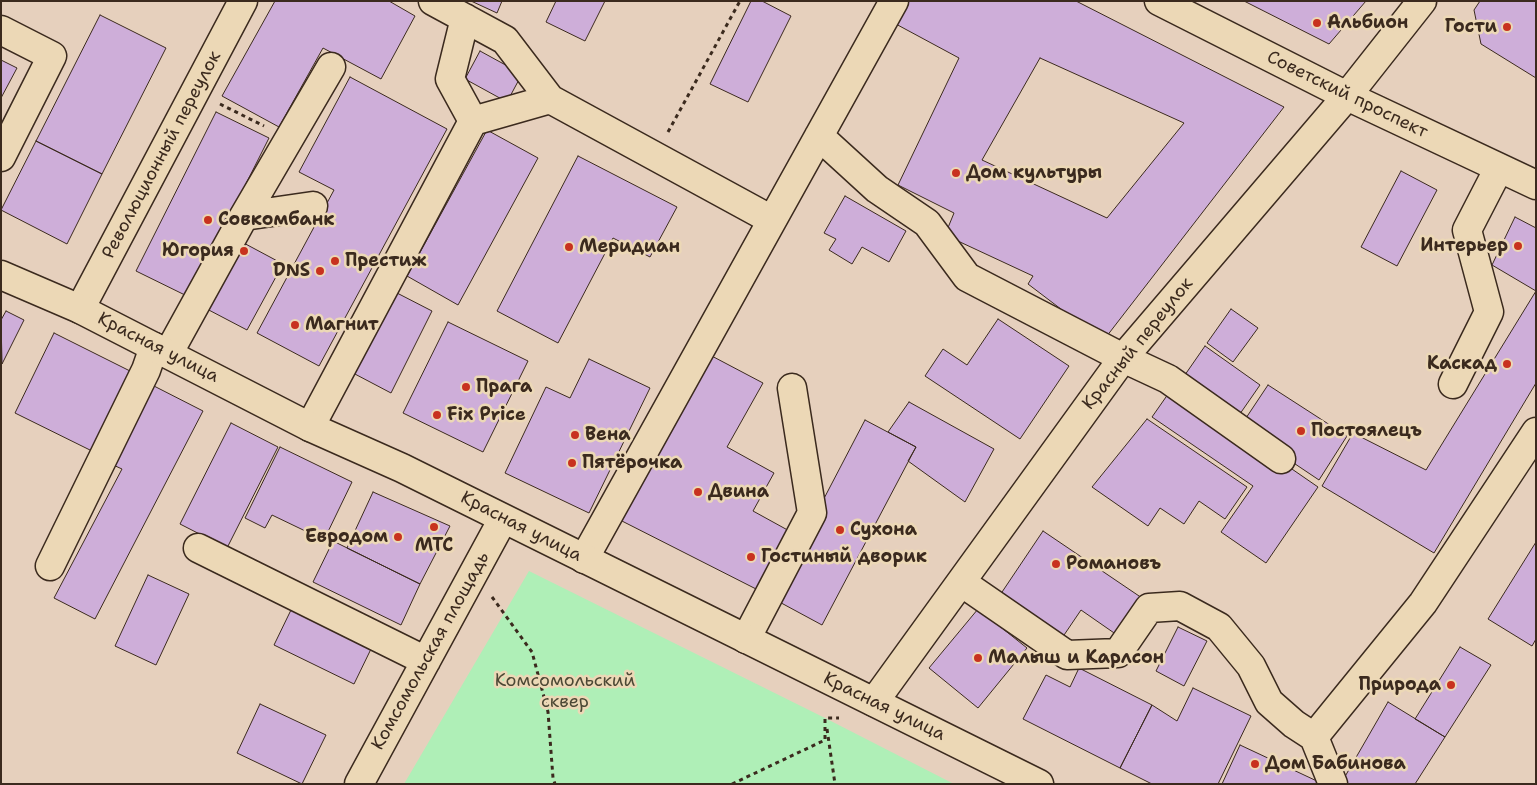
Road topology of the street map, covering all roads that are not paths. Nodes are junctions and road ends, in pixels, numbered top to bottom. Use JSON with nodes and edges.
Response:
{"nodes":[{"id":1,"x":243,"y":1,"type":"edge"},
{"id":2,"x":433,"y":1,"type":"edge"},
{"id":3,"x":894,"y":1,"type":"edge"},
{"id":4,"x":1159,"y":1,"type":"edge"},
{"id":5,"x":1422,"y":1,"type":"edge"},
{"id":6,"x":465,"y":18,"type":"junction"},
{"id":7,"x":1,"y":30,"type":"edge"},
{"id":8,"x":331,"y":67,"type":"dead end"},
{"id":9,"x":1347,"y":96,"type":"junction"},
{"id":10,"x":550,"y":99,"type":"junction"},
{"id":11,"x":473,"y":121,"type":"junction"},
{"id":12,"x":819,"y":136,"type":"junction"},
{"id":13,"x":1,"y":157,"type":"edge"},
{"id":14,"x":1499,"y":168,"type":"junction"},
{"id":15,"x":1536,"y":185,"type":"edge"},
{"id":16,"x":313,"y":206,"type":"dead end"},
{"id":17,"x":244,"y":216,"type":"junction"},
{"id":18,"x":772,"y":220,"type":"junction"},
{"id":19,"x":1,"y":275,"type":"edge"},
{"id":20,"x":80,"y":309,"type":"junction"},
{"id":21,"x":161,"y":350,"type":"junction"},
{"id":22,"x":1123,"y":358,"type":"junction"},
{"id":23,"x":1453,"y":384,"type":"dead end"},
{"id":24,"x":792,"y":388,"type":"dead end"},
{"id":25,"x":310,"y":427,"type":"junction"},
{"id":26,"x":1536,"y":432,"type":"edge"},
{"id":27,"x":1281,"y":459,"type":"dead end"},
{"id":28,"x":503,"y":519,"type":"junction"},
{"id":29,"x":198,"y":548,"type":"dead end"},
{"id":30,"x":584,"y":559,"type":"junction"},
{"id":31,"x":50,"y":566,"type":"dead end"},
{"id":32,"x":961,"y":582,"type":"junction"},
{"id":33,"x":746,"y":639,"type":"junction"},
{"id":34,"x":426,"y":661,"type":"junction"},
{"id":35,"x":874,"y":702,"type":"junction"},
{"id":36,"x":1314,"y":737,"type":"junction"},
{"id":37,"x":359,"y":784,"type":"edge"},
{"id":38,"x":1039,"y":784,"type":"edge"},
{"id":39,"x":1332,"y":784,"type":"edge"}],
"edges":[{"from":1,"to":20,"type":"street","name":"Революционный переулок"},
{"from":2,"to":6,"type":"street"},
{"from":3,"to":12,"type":"street"},
{"from":4,"to":9,"type":"street","name":"Советский проспект"},
{"from":5,"to":9,"type":"street","name":"Красный переулок"},
{"from":6,"to":10,"type":"street"},
{"from":6,"to":11,"type":"street"},
{"from":7,"to":13,"type":"street"},
{"from":8,"to":17,"type":"street"},
{"from":9,"to":14,"type":"street","name":"Советский проспект"},
{"from":9,"to":22,"type":"street","name":"Красный переулок"},
{"from":10,"to":11,"type":"street"},
{"from":10,"to":18,"type":"street"},
{"from":11,"to":25,"type":"street"},
{"from":12,"to":18,"type":"street"},
{"from":12,"to":22,"type":"street"},
{"from":14,"to":15,"type":"street","name":"Советский проспект"},
{"from":14,"to":23,"type":"street"},
{"from":16,"to":17,"type":"street"},
{"from":17,"to":21,"type":"street"},
{"from":18,"to":30,"type":"street"},
{"from":19,"to":20,"type":"street","name":"Красная улица"},
{"from":20,"to":21,"type":"street","name":"Красная улица"},
{"from":21,"to":25,"type":"street","name":"Красная улица"},
{"from":21,"to":31,"type":"street"},
{"from":22,"to":27,"type":"street"},
{"from":22,"to":32,"type":"street","name":"Красный переулок"},
{"from":24,"to":33,"type":"street"},
{"from":25,"to":28,"type":"street","name":"Красная улица"},
{"from":26,"to":36,"type":"street"},
{"from":28,"to":30,"type":"street","name":"Красная улица"},
{"from":28,"to":34,"type":"street","name":"Комсомольская площадь"},
{"from":29,"to":34,"type":"street"},
{"from":30,"to":33,"type":"street","name":"Красная улица"},
{"from":32,"to":35,"type":"street","name":"Красный переулок"},
{"from":32,"to":36,"type":"street"},
{"from":33,"to":35,"type":"street","name":"Красная улица"},
{"from":34,"to":37,"type":"street","name":"Комсомольская площадь"},
{"from":35,"to":38,"type":"street","name":"Красная улица"},
{"from":36,"to":39,"type":"street"}]}
